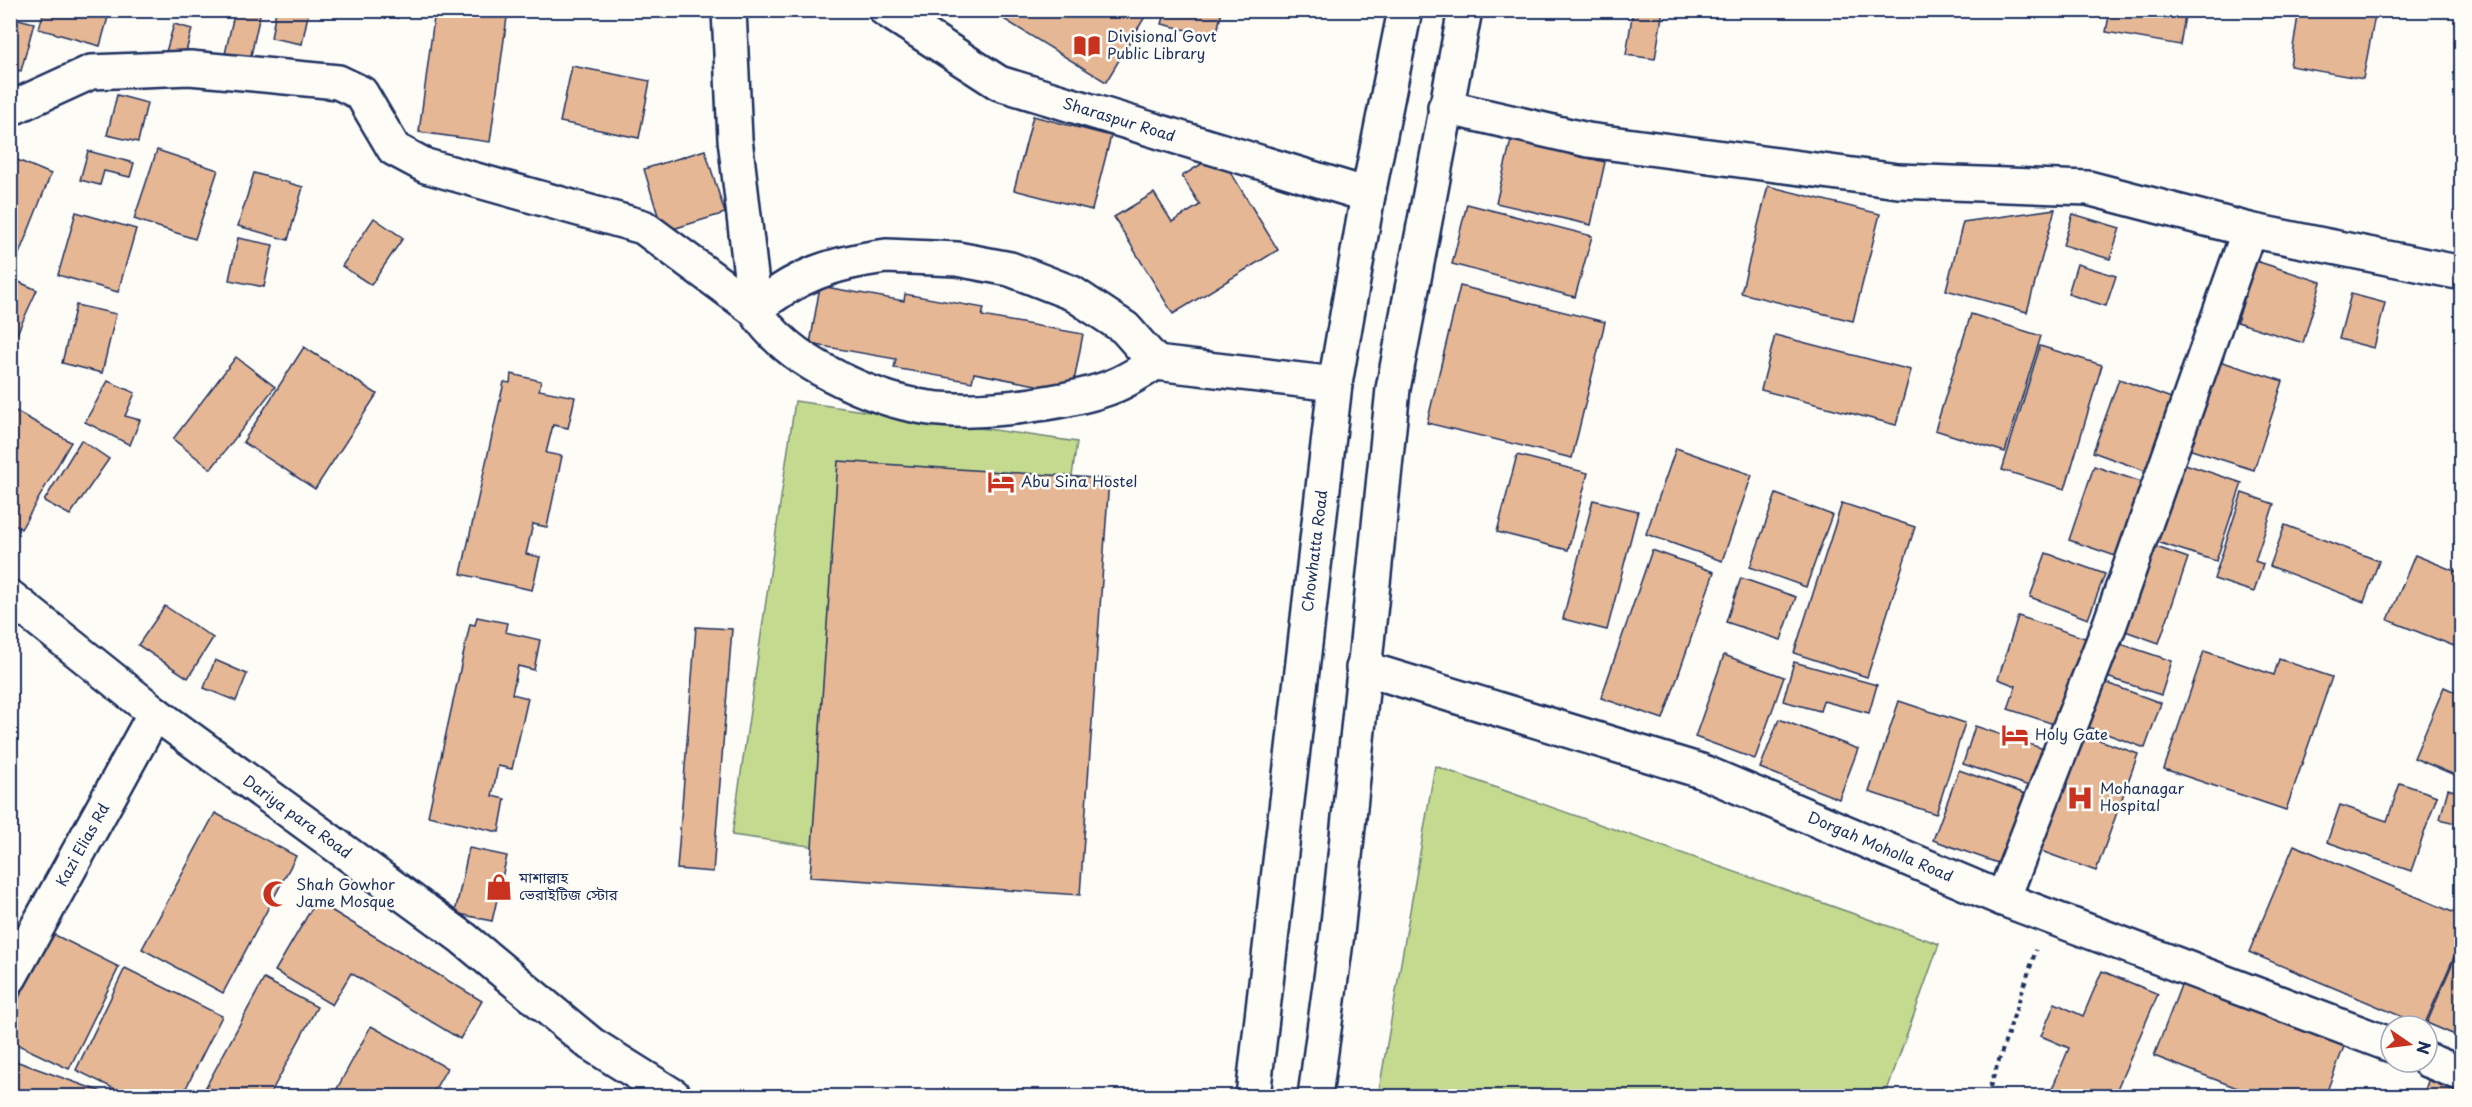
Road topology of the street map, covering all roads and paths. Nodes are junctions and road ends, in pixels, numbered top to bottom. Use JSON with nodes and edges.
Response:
{"nodes":[{"id":1,"x":729,"y":10,"type":"edge"},
{"id":2,"x":886,"y":10,"type":"edge"},
{"id":3,"x":1405,"y":10,"type":"edge"},
{"id":4,"x":1465,"y":10,"type":"edge"},
{"id":5,"x":1445,"y":107,"type":"junction"},
{"id":6,"x":10,"y":109,"type":"edge"},
{"id":7,"x":1368,"y":195,"type":"junction"},
{"id":8,"x":2249,"y":230,"type":"junction"},
{"id":9,"x":2462,"y":273,"type":"edge"},
{"id":10,"x":755,"y":310,"type":"junction"},
{"id":11,"x":1156,"y":363,"type":"junction"},
{"id":12,"x":1335,"y":384,"type":"junction"},
{"id":13,"x":10,"y":597,"type":"edge"},
{"id":14,"x":1363,"y":668,"type":"junction"},
{"id":15,"x":155,"y":713,"type":"junction"},
{"id":16,"x":2003,"y":899,"type":"junction"},
{"id":17,"x":2048,"y":916,"type":"junction"},
{"id":18,"x":10,"y":977,"type":"edge"},
{"id":19,"x":2379,"y":1040,"type":"edge"},
{"id":20,"x":2439,"y":1065,"type":"edge"},
{"id":21,"x":2462,"y":1074,"type":"edge"},
{"id":22,"x":674,"y":1096,"type":"edge"},
{"id":23,"x":1253,"y":1096,"type":"edge"},
{"id":24,"x":1315,"y":1096,"type":"edge"},
{"id":25,"x":1987,"y":1096,"type":"edge"}],
"edges":[{"from":1,"to":10,"type":"street"},
{"from":2,"to":7,"type":"street","name":"Sharaspur Road"},
{"from":3,"to":7,"type":"street","name":"Chowhatta Road"},
{"from":4,"to":5,"type":"street"},
{"from":5,"to":8,"type":"street"},
{"from":5,"to":14,"type":"street"},
{"from":6,"to":10,"type":"street"},
{"from":7,"to":12,"type":"street","name":"Chowhatta Road"},
{"from":8,"to":9,"type":"street"},
{"from":8,"to":16,"type":"street"},
{"from":10,"to":11,"type":"street"},
{"from":10,"to":11,"type":"street"},
{"from":11,"to":12,"type":"street"},
{"from":12,"to":23,"type":"street","name":"Chowhatta Road"},
{"from":13,"to":15,"type":"street","name":"Dariya para Road"},
{"from":14,"to":16,"type":"street","name":"Dorgah Moholla Road"},
{"from":14,"to":24,"type":"street"},
{"from":15,"to":18,"type":"street","name":"Kazi Elias Rd"},
{"from":15,"to":22,"type":"street","name":"Dariya para Road"},
{"from":16,"to":17,"type":"street","name":"Dorgah Moholla Road"},
{"from":17,"to":19,"type":"street","name":"Dorgah Moholla Road"},
{"from":17,"to":25,"type":"path"},
{"from":20,"to":21,"type":"street"}]}
